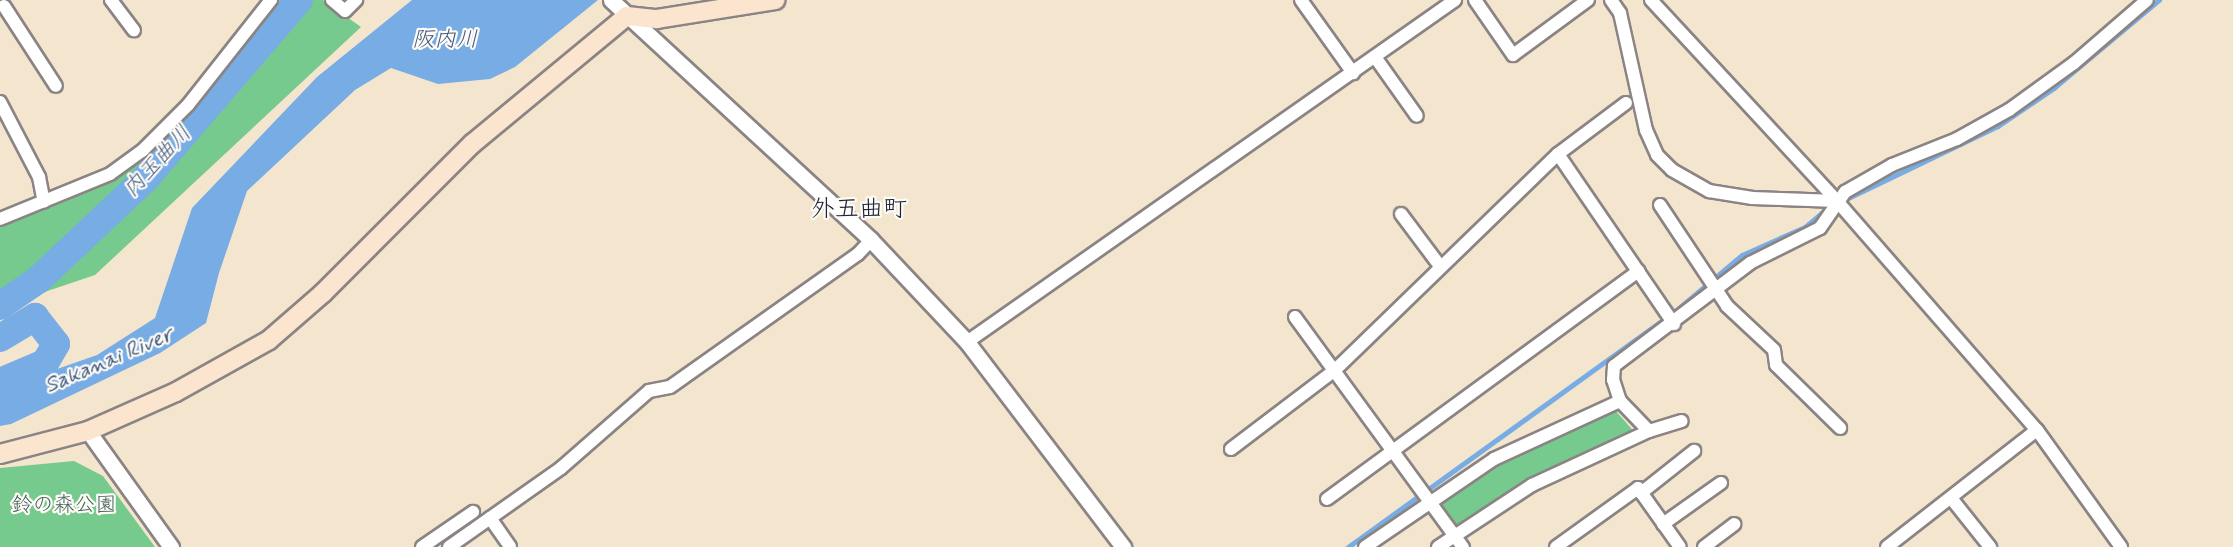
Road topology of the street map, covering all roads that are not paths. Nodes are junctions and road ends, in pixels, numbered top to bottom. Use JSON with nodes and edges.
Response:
{"nodes":[{"id":1,"x":111,"y":0,"type":"edge"},
{"id":2,"x":271,"y":0,"type":"edge"},
{"id":3,"x":332,"y":0,"type":"edge"},
{"id":4,"x":356,"y":0,"type":"edge"},
{"id":5,"x":611,"y":0,"type":"edge"},
{"id":6,"x":776,"y":0,"type":"edge"},
{"id":7,"x":1300,"y":0,"type":"edge"},
{"id":8,"x":1455,"y":0,"type":"edge"},
{"id":9,"x":1475,"y":0,"type":"edge"},
{"id":10,"x":1588,"y":0,"type":"edge"},
{"id":11,"x":1611,"y":0,"type":"edge"},
{"id":12,"x":1651,"y":0,"type":"edge"},
{"id":13,"x":2147,"y":0,"type":"edge"},
{"id":14,"x":6,"y":5,"type":"edge"},
{"id":15,"x":627,"y":16,"type":"junction"},
{"id":16,"x":134,"y":30,"type":"dead end"},
{"id":17,"x":1375,"y":57,"type":"junction"},
{"id":18,"x":1353,"y":73,"type":"junction"},
{"id":19,"x":56,"y":87,"type":"dead end"},
{"id":20,"x":0,"y":102,"type":"edge"},
{"id":21,"x":1626,"y":103,"type":"dead end"},
{"id":22,"x":1417,"y":116,"type":"dead end"},
{"id":23,"x":1558,"y":154,"type":"junction"},
{"id":24,"x":44,"y":202,"type":"junction"},
{"id":25,"x":1660,"y":205,"type":"dead end"},
{"id":26,"x":1837,"y":205,"type":"junction"},
{"id":27,"x":1401,"y":214,"type":"dead end"},
{"id":28,"x":0,"y":219,"type":"edge"},
{"id":29,"x":871,"y":240,"type":"junction"},
{"id":30,"x":1440,"y":266,"type":"junction"},
{"id":31,"x":1638,"y":270,"type":"junction"},
{"id":32,"x":1716,"y":286,"type":"junction"},
{"id":33,"x":1295,"y":317,"type":"dead end"},
{"id":34,"x":1672,"y":321,"type":"junction"},
{"id":35,"x":967,"y":342,"type":"junction"},
{"id":36,"x":1335,"y":370,"type":"junction"},
{"id":37,"x":1620,"y":401,"type":"junction"},
{"id":38,"x":1682,"y":421,"type":"dead end"},
{"id":39,"x":1839,"y":428,"type":"dead end"},
{"id":40,"x":2037,"y":430,"type":"junction"},
{"id":41,"x":88,"y":431,"type":"junction"},
{"id":42,"x":1649,"y":431,"type":"junction"},
{"id":43,"x":1392,"y":448,"type":"junction"},
{"id":44,"x":1231,"y":449,"type":"dead end"},
{"id":45,"x":1695,"y":451,"type":"dead end"},
{"id":46,"x":0,"y":454,"type":"edge"},
{"id":47,"x":1721,"y":483,"type":"dead end"},
{"id":48,"x":1641,"y":493,"type":"junction"},
{"id":49,"x":1951,"y":498,"type":"junction"},
{"id":50,"x":1327,"y":499,"type":"dead end"},
{"id":51,"x":1428,"y":499,"type":"junction"},
{"id":52,"x":473,"y":512,"type":"dead end"},
{"id":53,"x":490,"y":518,"type":"junction"},
{"id":54,"x":1663,"y":524,"type":"junction"},
{"id":55,"x":1734,"y":524,"type":"dead end"},
{"id":56,"x":1455,"y":535,"type":"junction"},
{"id":57,"x":171,"y":547,"type":"edge"},
{"id":58,"x":422,"y":547,"type":"edge"},
{"id":59,"x":449,"y":547,"type":"edge"},
{"id":60,"x":510,"y":547,"type":"edge"},
{"id":61,"x":1123,"y":547,"type":"edge"},
{"id":62,"x":1365,"y":547,"type":"edge"},
{"id":63,"x":1438,"y":547,"type":"edge"},
{"id":64,"x":1463,"y":547,"type":"edge"},
{"id":65,"x":1556,"y":547,"type":"edge"},
{"id":66,"x":1680,"y":547,"type":"edge"},
{"id":67,"x":1704,"y":547,"type":"edge"},
{"id":68,"x":1887,"y":547,"type":"edge"},
{"id":69,"x":1990,"y":547,"type":"edge"},
{"id":70,"x":2121,"y":547,"type":"edge"}],
"edges":[{"from":1,"to":16,"type":"street"},
{"from":2,"to":24,"type":"street"},
{"from":3,"to":4,"type":"street"},
{"from":5,"to":15,"type":"street"},
{"from":6,"to":15,"type":"main road"},
{"from":7,"to":18,"type":"street"},
{"from":8,"to":17,"type":"street"},
{"from":9,"to":10,"type":"street"},
{"from":11,"to":26,"type":"street"},
{"from":12,"to":26,"type":"street"},
{"from":13,"to":26,"type":"street"},
{"from":14,"to":19,"type":"street"},
{"from":15,"to":29,"type":"street"},
{"from":15,"to":41,"type":"main road"},
{"from":17,"to":18,"type":"street"},
{"from":17,"to":22,"type":"street"},
{"from":18,"to":35,"type":"street"},
{"from":20,"to":24,"type":"street"},
{"from":21,"to":23,"type":"street"},
{"from":23,"to":30,"type":"street"},
{"from":23,"to":31,"type":"street"},
{"from":24,"to":28,"type":"street"},
{"from":25,"to":32,"type":"street"},
{"from":26,"to":32,"type":"street"},
{"from":26,"to":40,"type":"street"},
{"from":27,"to":30,"type":"street"},
{"from":29,"to":35,"type":"street"},
{"from":29,"to":53,"type":"street"},
{"from":30,"to":36,"type":"street"},
{"from":31,"to":34,"type":"street"},
{"from":31,"to":43,"type":"street"},
{"from":32,"to":34,"type":"street"},
{"from":32,"to":39,"type":"street"},
{"from":33,"to":36,"type":"street"},
{"from":34,"to":37,"type":"street"},
{"from":35,"to":61,"type":"street"},
{"from":36,"to":43,"type":"street"},
{"from":36,"to":44,"type":"street"},
{"from":37,"to":42,"type":"street"},
{"from":37,"to":51,"type":"street"},
{"from":38,"to":42,"type":"street"},
{"from":40,"to":49,"type":"street"},
{"from":40,"to":70,"type":"street"},
{"from":41,"to":46,"type":"main road"},
{"from":41,"to":57,"type":"street"},
{"from":42,"to":56,"type":"street"},
{"from":43,"to":50,"type":"street"},
{"from":43,"to":51,"type":"street"},
{"from":45,"to":48,"type":"street"},
{"from":47,"to":54,"type":"street"},
{"from":48,"to":54,"type":"street"},
{"from":48,"to":65,"type":"street"},
{"from":49,"to":68,"type":"street"},
{"from":49,"to":69,"type":"street"},
{"from":51,"to":56,"type":"street"},
{"from":51,"to":62,"type":"street"},
{"from":52,"to":58,"type":"street"},
{"from":53,"to":59,"type":"street"},
{"from":53,"to":60,"type":"street"},
{"from":54,"to":66,"type":"street"},
{"from":55,"to":67,"type":"street"},
{"from":56,"to":63,"type":"street"},
{"from":56,"to":64,"type":"street"}]}
